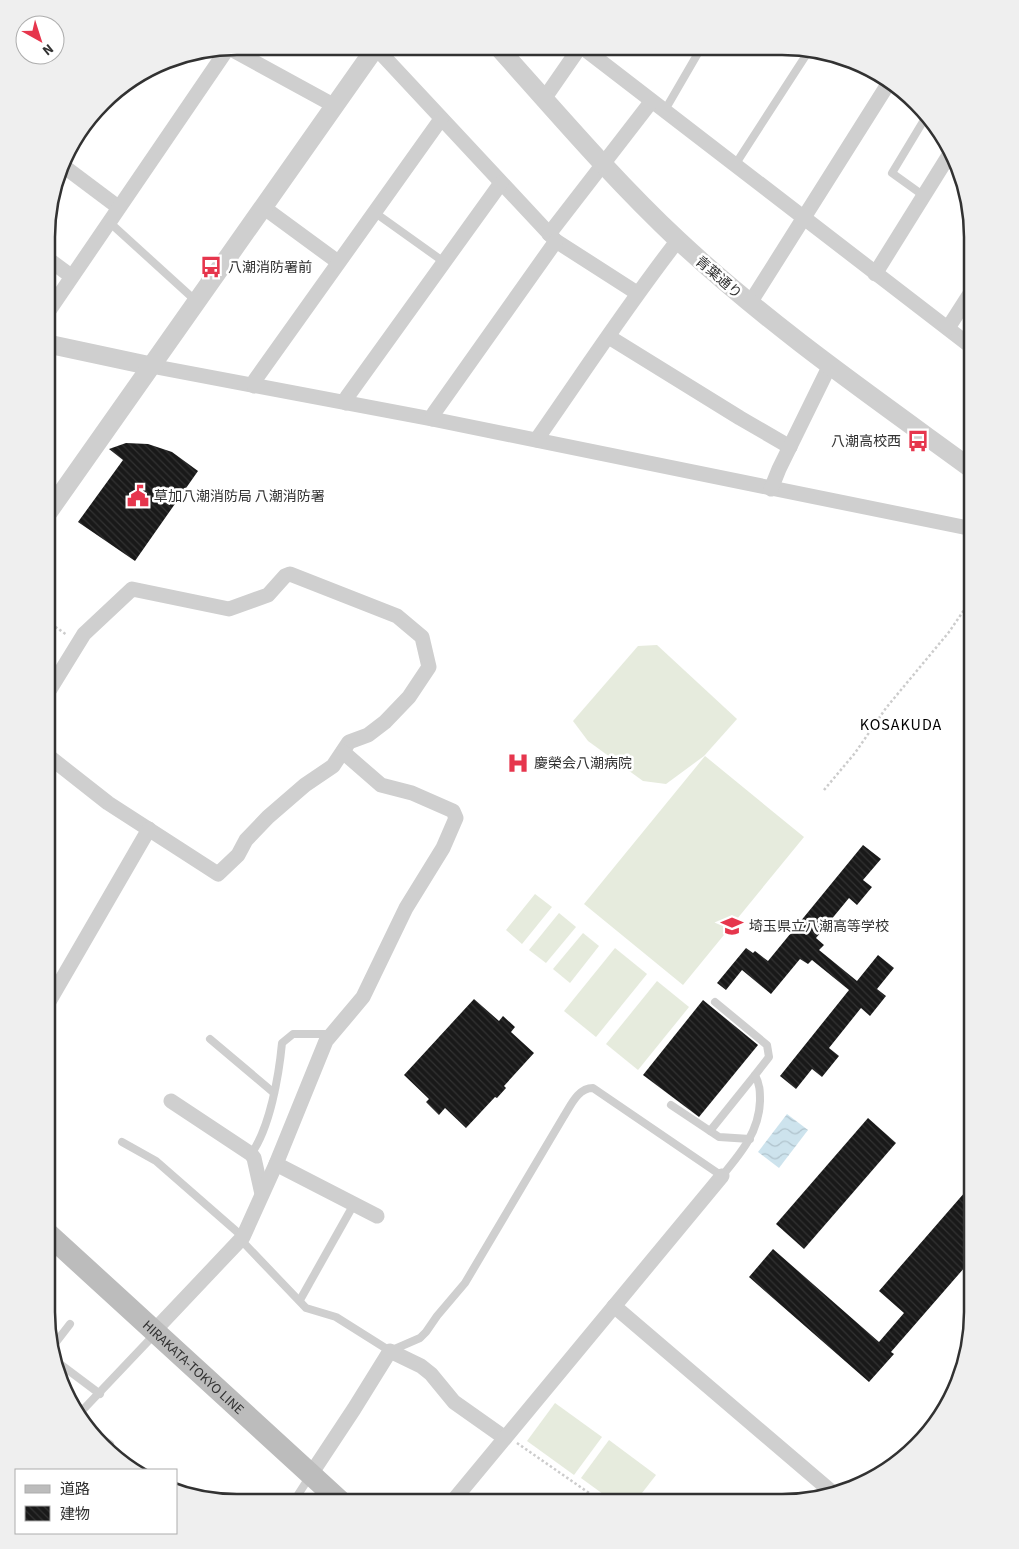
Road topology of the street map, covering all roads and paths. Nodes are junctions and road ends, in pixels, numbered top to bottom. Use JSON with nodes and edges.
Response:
{"nodes":[{"id":1,"x":223,"y":55,"type":"edge"},
{"id":2,"x":241,"y":55,"type":"edge"},
{"id":3,"x":370,"y":55,"type":"edge"},
{"id":4,"x":383,"y":55,"type":"edge"},
{"id":5,"x":505,"y":55,"type":"edge"},
{"id":6,"x":575,"y":55,"type":"edge"},
{"id":7,"x":591,"y":55,"type":"edge"},
{"id":8,"x":696,"y":55,"type":"edge"},
{"id":9,"x":805,"y":57,"type":"edge"},
{"id":10,"x":886,"y":88,"type":"edge"},
{"id":11,"x":544,"y":99,"type":"junction"},
{"id":12,"x":651,"y":102,"type":"junction"},
{"id":13,"x":335,"y":106,"type":"junction"},
{"id":14,"x":665,"y":110,"type":"junction"},
{"id":15,"x":442,"y":119,"type":"junction"},
{"id":16,"x":923,"y":123,"type":"edge"},
{"id":17,"x":947,"y":159,"type":"edge"},
{"id":18,"x":602,"y":165,"type":"junction"},
{"id":19,"x":736,"y":165,"type":"junction"},
{"id":20,"x":68,"y":170,"type":"edge"},
{"id":21,"x":501,"y":183,"type":"junction"},
{"id":22,"x":924,"y":196,"type":"junction"},
{"id":23,"x":118,"y":207,"type":"junction"},
{"id":24,"x":263,"y":207,"type":"junction"},
{"id":25,"x":374,"y":212,"type":"junction"},
{"id":26,"x":803,"y":218,"type":"junction"},
{"id":27,"x":108,"y":222,"type":"junction"},
{"id":28,"x":552,"y":238,"type":"junction"},
{"id":29,"x":678,"y":240,"type":"junction"},
{"id":30,"x":338,"y":262,"type":"junction"},
{"id":31,"x":444,"y":262,"type":"junction"},
{"id":32,"x":55,"y":263,"type":"edge"},
{"id":33,"x":875,"y":274,"type":"junction"},
{"id":34,"x":71,"y":276,"type":"junction"},
{"id":35,"x":637,"y":293,"type":"junction"},
{"id":36,"x":55,"y":301,"type":"edge"},
{"id":37,"x":196,"y":302,"type":"junction"},
{"id":38,"x":750,"y":303,"type":"junction"},
{"id":39,"x":964,"y":303,"type":"edge"},
{"id":40,"x":948,"y":328,"type":"junction"},
{"id":41,"x":609,"y":337,"type":"junction"},
{"id":42,"x":964,"y":341,"type":"edge"},
{"id":43,"x":55,"y":345,"type":"edge"},
{"id":44,"x":830,"y":365,"type":"junction"},
{"id":45,"x":151,"y":366,"type":"junction"},
{"id":46,"x":254,"y":386,"type":"junction"},
{"id":47,"x":346,"y":403,"type":"junction"},
{"id":48,"x":432,"y":419,"type":"junction"},
{"id":49,"x":537,"y":440,"type":"junction"},
{"id":50,"x":790,"y":447,"type":"junction"},
{"id":51,"x":964,"y":463,"type":"edge"},
{"id":52,"x":771,"y":489,"type":"junction"},
{"id":53,"x":55,"y":503,"type":"edge"},
{"id":54,"x":964,"y":527,"type":"edge"},
{"id":55,"x":964,"y":610,"type":"edge"},
{"id":56,"x":55,"y":627,"type":"edge"},
{"id":57,"x":80,"y":640,"type":"junction"},
{"id":58,"x":55,"y":681,"type":"edge"},
{"id":59,"x":342,"y":752,"type":"junction"},
{"id":60,"x":55,"y":761,"type":"edge"},
{"id":61,"x":824,"y":790,"type":"dead end"},
{"id":62,"x":149,"y":829,"type":"junction"},
{"id":63,"x":55,"y":991,"type":"edge"},
{"id":64,"x":714,"y":1002,"type":"dead end"},
{"id":65,"x":332,"y":1034,"type":"junction"},
{"id":66,"x":210,"y":1039,"type":"dead end"},
{"id":67,"x":755,"y":1075,"type":"junction"},
{"id":68,"x":274,"y":1093,"type":"junction"},
{"id":69,"x":171,"y":1101,"type":"dead end"},
{"id":70,"x":671,"y":1105,"type":"dead end"},
{"id":71,"x":710,"y":1131,"type":"junction"},
{"id":72,"x":750,"y":1139,"type":"junction"},
{"id":73,"x":122,"y":1142,"type":"dead end"},
{"id":74,"x":251,"y":1154,"type":"junction"},
{"id":75,"x":276,"y":1164,"type":"junction"},
{"id":76,"x":722,"y":1176,"type":"junction"},
{"id":77,"x":262,"y":1194,"type":"junction"},
{"id":78,"x":354,"y":1204,"type":"junction"},
{"id":79,"x":377,"y":1216,"type":"dead end"},
{"id":80,"x":242,"y":1238,"type":"junction"},
{"id":81,"x":55,"y":1240,"type":"edge"},
{"id":82,"x":300,"y":1300,"type":"junction"},
{"id":83,"x":614,"y":1306,"type":"junction"},
{"id":84,"x":70,"y":1324,"type":"dead end"},
{"id":85,"x":155,"y":1332,"type":"junction"},
{"id":86,"x":57,"y":1340,"type":"edge"},
{"id":87,"x":390,"y":1351,"type":"junction"},
{"id":88,"x":64,"y":1367,"type":"edge"},
{"id":89,"x":100,"y":1394,"type":"junction"},
{"id":90,"x":84,"y":1410,"type":"edge"},
{"id":91,"x":506,"y":1437,"type":"junction"},
{"id":92,"x":312,"y":1474,"type":"junction"},
{"id":93,"x":828,"y":1488,"type":"edge"},
{"id":94,"x":299,"y":1494,"type":"edge"},
{"id":95,"x":333,"y":1494,"type":"edge"},
{"id":96,"x":459,"y":1494,"type":"edge"},
{"id":97,"x":590,"y":1494,"type":"edge"}],
"edges":[{"from":1,"to":23,"type":"street"},
{"from":2,"to":13,"type":"street"},
{"from":3,"to":13,"type":"street"},
{"from":4,"to":15,"type":"street"},
{"from":5,"to":11,"type":"street","name":"青葉通り"},
{"from":6,"to":11,"type":"street"},
{"from":7,"to":12,"type":"street"},
{"from":8,"to":14,"type":"lane"},
{"from":9,"to":19,"type":"lane"},
{"from":10,"to":26,"type":"street"},
{"from":11,"to":18,"type":"street","name":"青葉通り"},
{"from":12,"to":14,"type":"street"},
{"from":12,"to":18,"type":"street"},
{"from":13,"to":24,"type":"street"},
{"from":14,"to":19,"type":"street"},
{"from":15,"to":21,"type":"street"},
{"from":15,"to":25,"type":"street"},
{"from":16,"to":22,"type":"lane"},
{"from":17,"to":22,"type":"street"},
{"from":18,"to":28,"type":"street"},
{"from":18,"to":29,"type":"street","name":"青葉通り"},
{"from":19,"to":26,"type":"street"},
{"from":20,"to":23,"type":"street"},
{"from":21,"to":28,"type":"street"},
{"from":21,"to":31,"type":"street"},
{"from":22,"to":33,"type":"street"},
{"from":23,"to":27,"type":"street"},
{"from":24,"to":30,"type":"street"},
{"from":24,"to":37,"type":"street"},
{"from":25,"to":30,"type":"street"},
{"from":25,"to":31,"type":"lane"},
{"from":26,"to":33,"type":"street"},
{"from":26,"to":38,"type":"street"},
{"from":27,"to":34,"type":"street"},
{"from":27,"to":37,"type":"lane"},
{"from":28,"to":35,"type":"street"},
{"from":28,"to":48,"type":"street"},
{"from":29,"to":35,"type":"street"},
{"from":29,"to":38,"type":"street","name":"青葉通り"},
{"from":30,"to":46,"type":"street"},
{"from":31,"to":47,"type":"street"},
{"from":32,"to":34,"type":"street"},
{"from":33,"to":40,"type":"street"},
{"from":34,"to":36,"type":"street"},
{"from":35,"to":41,"type":"street"},
{"from":37,"to":45,"type":"street"},
{"from":38,"to":44,"type":"street","name":"青葉通り"},
{"from":39,"to":40,"type":"street"},
{"from":40,"to":42,"type":"street"},
{"from":41,"to":49,"type":"street"},
{"from":41,"to":50,"type":"street"},
{"from":43,"to":45,"type":"street"},
{"from":44,"to":50,"type":"street"},
{"from":44,"to":51,"type":"street","name":"青葉通り"},
{"from":45,"to":46,"type":"street"},
{"from":45,"to":53,"type":"street"},
{"from":46,"to":47,"type":"street"},
{"from":47,"to":48,"type":"street"},
{"from":48,"to":49,"type":"street"},
{"from":49,"to":52,"type":"street"},
{"from":50,"to":52,"type":"street"},
{"from":52,"to":54,"type":"street"},
{"from":55,"to":61,"type":"path"},
{"from":56,"to":57,"type":"path"},
{"from":57,"to":58,"type":"street"},
{"from":57,"to":59,"type":"street"},
{"from":59,"to":62,"type":"street"},
{"from":59,"to":65,"type":"street"},
{"from":60,"to":62,"type":"street"},
{"from":62,"to":63,"type":"street"},
{"from":64,"to":67,"type":"lane"},
{"from":65,"to":68,"type":"lane"},
{"from":65,"to":75,"type":"street"},
{"from":66,"to":68,"type":"lane"},
{"from":67,"to":71,"type":"lane"},
{"from":67,"to":72,"type":"lane"},
{"from":68,"to":74,"type":"lane"},
{"from":69,"to":74,"type":"street"},
{"from":70,"to":71,"type":"lane"},
{"from":71,"to":72,"type":"lane"},
{"from":72,"to":76,"type":"lane"},
{"from":73,"to":80,"type":"lane"},
{"from":74,"to":77,"type":"street"},
{"from":75,"to":77,"type":"street"},
{"from":75,"to":78,"type":"street"},
{"from":76,"to":83,"type":"street"},
{"from":76,"to":87,"type":"lane"},
{"from":77,"to":80,"type":"street"},
{"from":78,"to":79,"type":"street"},
{"from":78,"to":82,"type":"lane"},
{"from":80,"to":82,"type":"lane"},
{"from":80,"to":85,"type":"street"},
{"from":81,"to":85,"type":"main road","name":"HIRAKATA-TOKYO LINE"},
{"from":82,"to":87,"type":"lane"},
{"from":83,"to":91,"type":"street"},
{"from":83,"to":93,"type":"street"},
{"from":84,"to":86,"type":"lane"},
{"from":85,"to":89,"type":"lane"},
{"from":85,"to":92,"type":"main road","name":"HIRAKATA-TOKYO LINE"},
{"from":87,"to":91,"type":"street"},
{"from":87,"to":92,"type":"street"},
{"from":88,"to":89,"type":"lane"},
{"from":89,"to":90,"type":"lane"},
{"from":91,"to":96,"type":"street"},
{"from":91,"to":97,"type":"path"},
{"from":92,"to":94,"type":"lane"},
{"from":92,"to":95,"type":"main road","name":"HIRAKATA-TOKYO LINE"}]}
